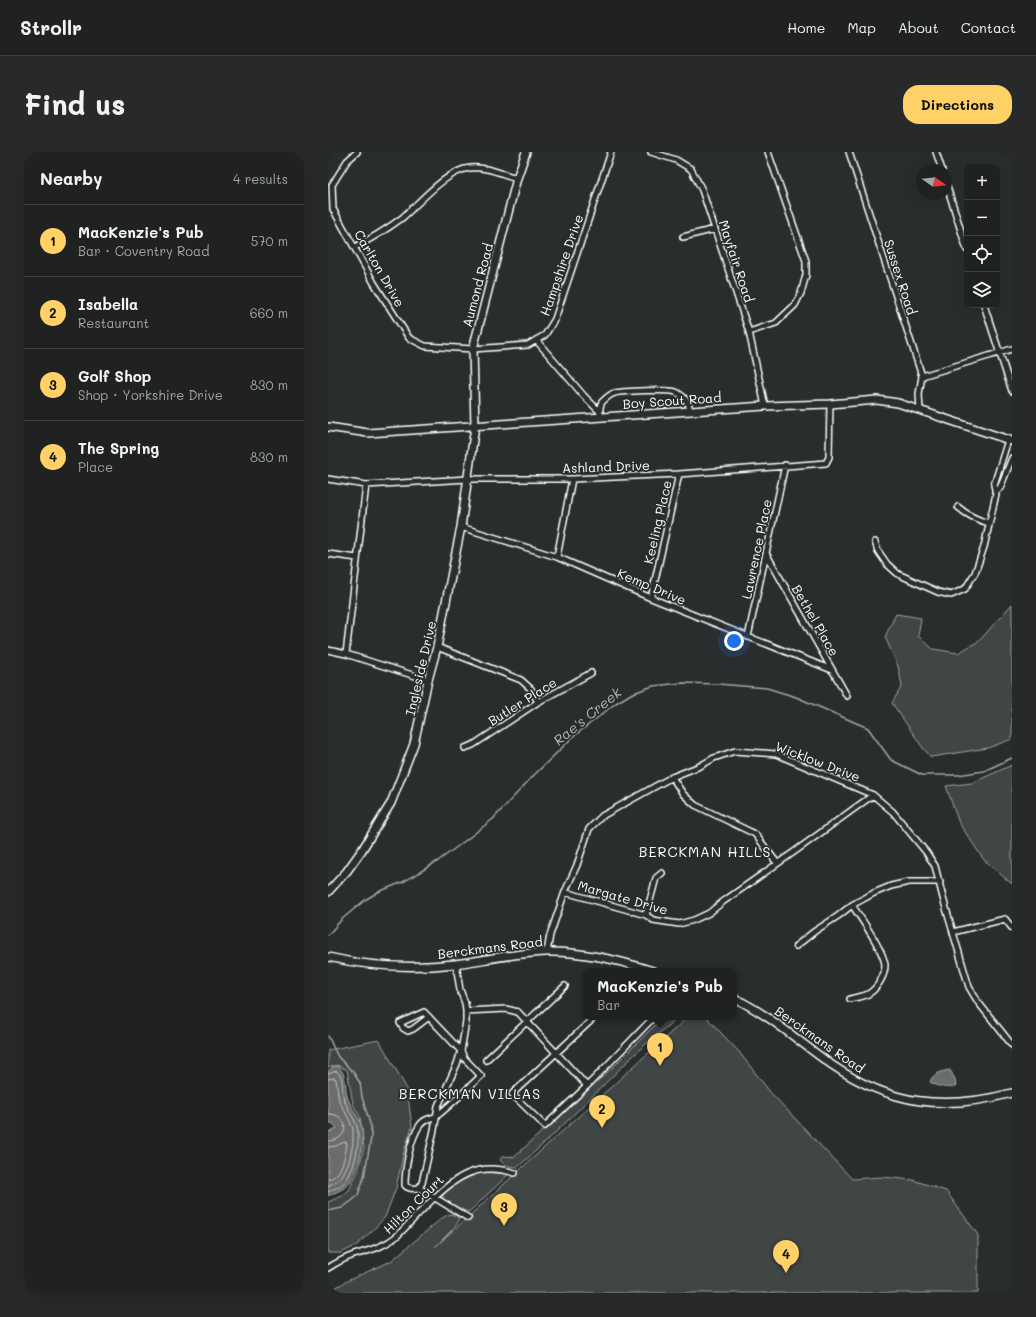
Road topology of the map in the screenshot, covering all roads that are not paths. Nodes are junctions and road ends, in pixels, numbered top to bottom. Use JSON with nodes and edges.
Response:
{"nodes":[{"id":1,"x":357,"y":152,"type":"edge"},
{"id":2,"x":526,"y":152,"type":"edge"},
{"id":3,"x":611,"y":152,"type":"edge"},
{"id":4,"x":651,"y":152,"type":"edge"},
{"id":5,"x":768,"y":152,"type":"edge"},
{"id":6,"x":849,"y":152,"type":"edge"},
{"id":7,"x":936,"y":152,"type":"edge"},
{"id":8,"x":940,"y":164,"type":"edge"},
{"id":9,"x":517,"y":178,"type":"junction"},
{"id":10,"x":951,"y":200,"type":"edge"},
{"id":11,"x":715,"y":229,"type":"junction"},
{"id":12,"x":683,"y":237,"type":"dead end"},
{"id":13,"x":964,"y":240,"type":"edge"},
{"id":14,"x":355,"y":247,"type":"junction"},
{"id":15,"x":985,"y":308,"type":"edge"},
{"id":16,"x":749,"y":332,"type":"junction"},
{"id":17,"x":536,"y":340,"type":"junction"},
{"id":18,"x":473,"y":349,"type":"junction"},
{"id":19,"x":1012,"y":349,"type":"edge"},
{"id":20,"x":1000,"y":353,"type":"junction"},
{"id":21,"x":922,"y":376,"type":"junction"},
{"id":22,"x":1012,"y":391,"type":"edge"},
{"id":23,"x":830,"y":404,"type":"junction"},
{"id":24,"x":765,"y":406,"type":"junction"},
{"id":25,"x":920,"y":410,"type":"junction"},
{"id":26,"x":690,"y":411,"type":"junction"},
{"id":27,"x":600,"y":415,"type":"junction"},
{"id":28,"x":475,"y":426,"type":"junction"},
{"id":29,"x":328,"y":427,"type":"edge"},
{"id":30,"x":1010,"y":440,"type":"edge"},
{"id":31,"x":1012,"y":458,"type":"edge"},
{"id":32,"x":785,"y":465,"type":"junction"},
{"id":33,"x":679,"y":474,"type":"junction"},
{"id":34,"x":328,"y":479,"type":"edge"},
{"id":35,"x":468,"y":479,"type":"junction"},
{"id":36,"x":572,"y":479,"type":"junction"},
{"id":37,"x":366,"y":485,"type":"junction"},
{"id":38,"x":995,"y":492,"type":"junction"},
{"id":39,"x":958,"y":507,"type":"dead end"},
{"id":40,"x":990,"y":522,"type":"junction"},
{"id":41,"x":461,"y":527,"type":"junction"},
{"id":42,"x":875,"y":542,"type":"dead end"},
{"id":43,"x":328,"y":554,"type":"edge"},
{"id":44,"x":767,"y":555,"type":"junction"},
{"id":45,"x":557,"y":557,"type":"junction"},
{"id":46,"x":357,"y":558,"type":"junction"},
{"id":47,"x":651,"y":598,"type":"junction"},
{"id":48,"x":748,"y":637,"type":"junction"},
{"id":49,"x":437,"y":647,"type":"junction"},
{"id":50,"x":328,"y":650,"type":"edge"},
{"id":51,"x":346,"y":654,"type":"junction"},
{"id":52,"x":832,"y":670,"type":"junction"},
{"id":53,"x":591,"y":673,"type":"dead end"},
{"id":54,"x":428,"y":680,"type":"junction"},
{"id":55,"x":846,"y":696,"type":"dead end"},
{"id":56,"x":538,"y":702,"type":"junction"},
{"id":57,"x":465,"y":748,"type":"dead end"},
{"id":58,"x":672,"y":777,"type":"junction"},
{"id":59,"x":874,"y":795,"type":"junction"},
{"id":60,"x":777,"y":863,"type":"junction"},
{"id":61,"x":662,"y":873,"type":"dead end"},
{"id":62,"x":940,"y":882,"type":"junction"},
{"id":63,"x":328,"y":892,"type":"edge"},
{"id":64,"x":565,"y":892,"type":"junction"},
{"id":65,"x":852,"y":905,"type":"junction"},
{"id":66,"x":646,"y":915,"type":"junction"},
{"id":67,"x":1012,"y":928,"type":"edge"},
{"id":68,"x":953,"y":932,"type":"junction"},
{"id":69,"x":796,"y":946,"type":"dead end"},
{"id":70,"x":547,"y":952,"type":"junction"},
{"id":71,"x":328,"y":957,"type":"edge"},
{"id":72,"x":456,"y":964,"type":"junction"},
{"id":73,"x":642,"y":968,"type":"edge"},
{"id":74,"x":565,"y":986,"type":"dead end"},
{"id":75,"x":850,"y":998,"type":"dead end"},
{"id":76,"x":737,"y":1000,"type":"edge"},
{"id":77,"x":466,"y":1011,"type":"junction"},
{"id":78,"x":429,"y":1017,"type":"junction"},
{"id":79,"x":592,"y":1020,"type":"edge"},
{"id":80,"x":651,"y":1020,"type":"edge"},
{"id":81,"x":528,"y":1021,"type":"junction"},
{"id":82,"x":1012,"y":1045,"type":"edge"},
{"id":83,"x":461,"y":1051,"type":"junction"},
{"id":84,"x":556,"y":1053,"type":"junction"},
{"id":85,"x":486,"y":1060,"type":"dead end"},
{"id":86,"x":587,"y":1086,"type":"junction"},
{"id":87,"x":1012,"y":1093,"type":"edge"},
{"id":88,"x":436,"y":1116,"type":"junction"},
{"id":89,"x":515,"y":1173,"type":"dead end"},
{"id":90,"x":419,"y":1188,"type":"junction"},
{"id":91,"x":434,"y":1198,"type":"junction"},
{"id":92,"x":468,"y":1218,"type":"dead end"},
{"id":93,"x":328,"y":1268,"type":"edge"}],
"edges":[{"from":1,"to":14,"type":"street","name":"Carlton Drive"},
{"from":2,"to":9,"type":"street","name":"Aumond Road"},
{"from":3,"to":17,"type":"street","name":"Hampshire Drive"},
{"from":4,"to":11,"type":"street","name":"Mayfair Road"},
{"from":5,"to":16,"type":"street"},
{"from":6,"to":21,"type":"street","name":"Sussex Road"},
{"from":7,"to":8,"type":"street"},
{"from":9,"to":14,"type":"street"},
{"from":9,"to":18,"type":"street","name":"Aumond Road"},
{"from":10,"to":13,"type":"street"},
{"from":11,"to":12,"type":"street"},
{"from":11,"to":16,"type":"street","name":"Mayfair Road"},
{"from":14,"to":18,"type":"street","name":"Carlton Drive"},
{"from":15,"to":20,"type":"street"},
{"from":16,"to":24,"type":"street","name":"Mayfair Road"},
{"from":17,"to":18,"type":"street","name":"Hampshire Drive"},
{"from":17,"to":27,"type":"street"},
{"from":18,"to":28,"type":"street","name":"Aumond Road"},
{"from":19,"to":20,"type":"street"},
{"from":20,"to":21,"type":"street"},
{"from":20,"to":22,"type":"street"},
{"from":21,"to":25,"type":"street","name":"Sussex Road"},
{"from":23,"to":24,"type":"street","name":"Boy Scout Road"},
{"from":23,"to":25,"type":"street","name":"Boy Scout Road"},
{"from":23,"to":32,"type":"street","name":"Ashland Drive"},
{"from":24,"to":26,"type":"street","name":"Boy Scout Road"},
{"from":25,"to":30,"type":"street","name":"Boy Scout Road"},
{"from":26,"to":27,"type":"street","name":"Boy Scout Road"},
{"from":26,"to":27,"type":"street"},
{"from":27,"to":28,"type":"street","name":"Boy Scout Road"},
{"from":28,"to":29,"type":"street","name":"Boy Scout Road"},
{"from":28,"to":35,"type":"street","name":"Ingleside Drive"},
{"from":30,"to":38,"type":"street"},
{"from":31,"to":38,"type":"street"},
{"from":32,"to":33,"type":"street","name":"Ashland Drive"},
{"from":32,"to":44,"type":"street","name":"Lawrence Place"},
{"from":33,"to":36,"type":"street","name":"Ashland Drive"},
{"from":33,"to":47,"type":"street","name":"Keeling Place"},
{"from":34,"to":37,"type":"street","name":"Ashland Drive"},
{"from":35,"to":36,"type":"street","name":"Ashland Drive"},
{"from":35,"to":37,"type":"street","name":"Ashland Drive"},
{"from":35,"to":41,"type":"street","name":"Ingleside Drive"},
{"from":36,"to":45,"type":"street"},
{"from":37,"to":46,"type":"street"},
{"from":38,"to":40,"type":"street"},
{"from":39,"to":40,"type":"street"},
{"from":40,"to":42,"type":"street"},
{"from":41,"to":45,"type":"street","name":"Kemp Drive"},
{"from":41,"to":49,"type":"street","name":"Ingleside Drive"},
{"from":43,"to":46,"type":"street"},
{"from":44,"to":48,"type":"street","name":"Lawrence Place"},
{"from":44,"to":52,"type":"street","name":"Bethel Place"},
{"from":45,"to":47,"type":"street","name":"Kemp Drive"},
{"from":46,"to":51,"type":"street"},
{"from":47,"to":48,"type":"street","name":"Kemp Drive"},
{"from":48,"to":52,"type":"street","name":"Kemp Drive"},
{"from":49,"to":54,"type":"street","name":"Ingleside Drive"},
{"from":49,"to":56,"type":"street"},
{"from":50,"to":51,"type":"street"},
{"from":51,"to":54,"type":"street"},
{"from":52,"to":55,"type":"street","name":"Bethel Place"},
{"from":53,"to":56,"type":"street","name":"Butler Place"},
{"from":54,"to":63,"type":"street","name":"Ingleside Drive"},
{"from":56,"to":57,"type":"street","name":"Butler Place"},
{"from":58,"to":59,"type":"street","name":"Wicklow Drive"},
{"from":58,"to":60,"type":"street"},
{"from":58,"to":64,"type":"street","name":"Wicklow Drive"},
{"from":59,"to":60,"type":"street","name":"Margate Drive"},
{"from":59,"to":62,"type":"street","name":"Wicklow Drive"},
{"from":60,"to":66,"type":"street","name":"Margate Drive"},
{"from":61,"to":66,"type":"street"},
{"from":62,"to":65,"type":"street"},
{"from":62,"to":68,"type":"street","name":"Wicklow Drive"},
{"from":64,"to":66,"type":"street","name":"Margate Drive"},
{"from":64,"to":70,"type":"street","name":"Wicklow Drive"},
{"from":65,"to":69,"type":"street"},
{"from":65,"to":75,"type":"street"},
{"from":67,"to":68,"type":"street"},
{"from":68,"to":82,"type":"street","name":"Wicklow Drive"},
{"from":70,"to":72,"type":"street","name":"Berckmans Road"},
{"from":70,"to":73,"type":"street","name":"Berckmans Road"},
{"from":71,"to":72,"type":"street","name":"Berckmans Road"},
{"from":72,"to":77,"type":"street"},
{"from":74,"to":81,"type":"street"},
{"from":76,"to":87,"type":"street","name":"Berckmans Road"},
{"from":77,"to":81,"type":"street"},
{"from":77,"to":83,"type":"street"},
{"from":78,"to":78,"type":"street"},
{"from":78,"to":83,"type":"street"},
{"from":79,"to":84,"type":"street"},
{"from":80,"to":86,"type":"street"},
{"from":81,"to":84,"type":"street"},
{"from":81,"to":85,"type":"street"},
{"from":83,"to":88,"type":"street"},
{"from":83,"to":88,"type":"street"},
{"from":84,"to":86,"type":"street"},
{"from":84,"to":86,"type":"street"},
{"from":88,"to":90,"type":"street"},
{"from":88,"to":90,"type":"street"},
{"from":89,"to":91,"type":"street","name":"Hilton Court"},
{"from":90,"to":91,"type":"street"},
{"from":91,"to":92,"type":"street"},
{"from":91,"to":93,"type":"street","name":"Hilton Court"}]}
